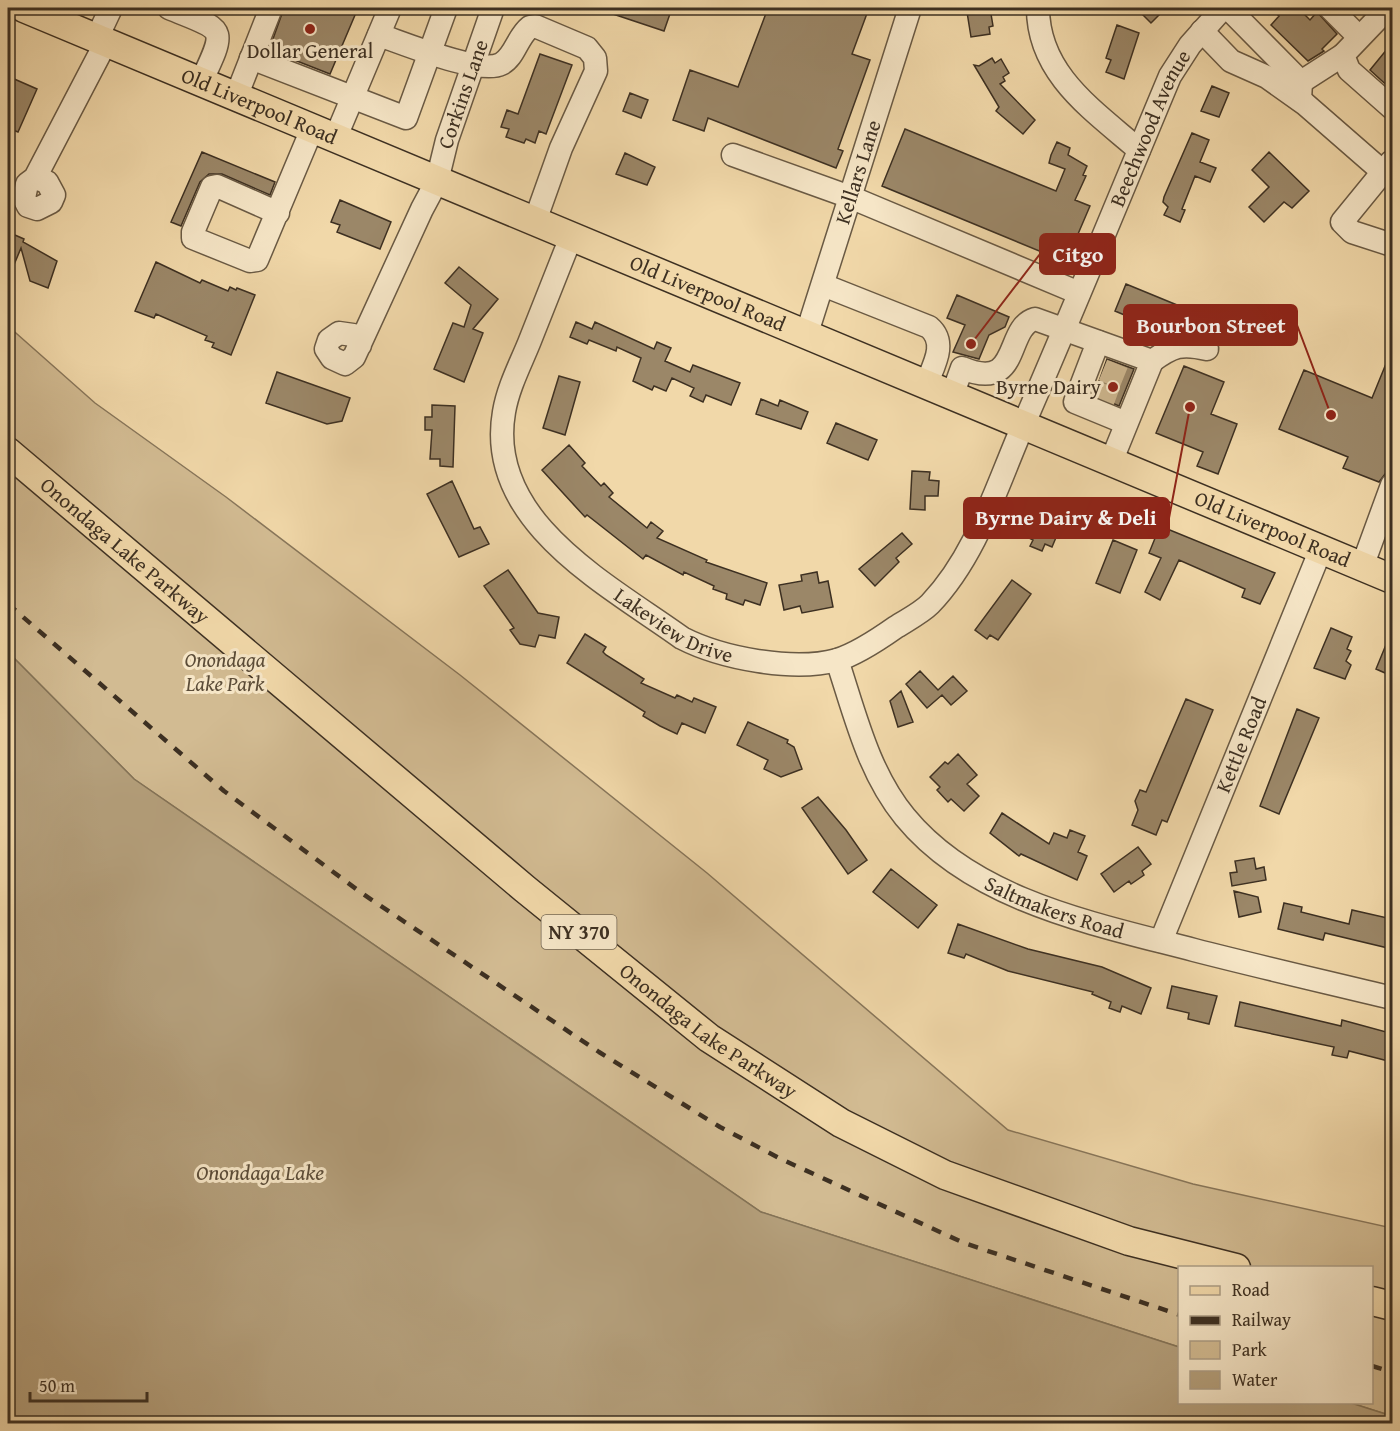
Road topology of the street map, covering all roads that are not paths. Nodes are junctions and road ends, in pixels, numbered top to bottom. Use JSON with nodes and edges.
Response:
{"nodes":[{"id":1,"x":24,"y":8,"type":"edge"},
{"id":2,"x":111,"y":8,"type":"edge"},
{"id":3,"x":169,"y":8,"type":"edge"},
{"id":4,"x":271,"y":8,"type":"edge"},
{"id":5,"x":390,"y":8,"type":"edge"},
{"id":6,"x":446,"y":8,"type":"edge"},
{"id":7,"x":493,"y":8,"type":"edge"},
{"id":8,"x":910,"y":8,"type":"edge"},
{"id":9,"x":1038,"y":8,"type":"edge"},
{"id":10,"x":1226,"y":8,"type":"edge"},
{"id":11,"x":1329,"y":8,"type":"edge"},
{"id":12,"x":1388,"y":8,"type":"edge"},
{"id":13,"x":1202,"y":31,"type":"junction"},
{"id":14,"x":379,"y":35,"type":"junction"},
{"id":15,"x":1359,"y":37,"type":"junction"},
{"id":16,"x":101,"y":40,"type":"junction"},
{"id":17,"x":430,"y":53,"type":"junction"},
{"id":18,"x":1343,"y":55,"type":"junction"},
{"id":19,"x":251,"y":58,"type":"junction"},
{"id":20,"x":474,"y":63,"type":"junction"},
{"id":21,"x":201,"y":82,"type":"junction"},
{"id":22,"x":1301,"y":91,"type":"junction"},
{"id":23,"x":236,"y":97,"type":"junction"},
{"id":24,"x":353,"y":98,"type":"junction"},
{"id":25,"x":1392,"y":108,"type":"edge"},
{"id":26,"x":324,"y":134,"type":"junction"},
{"id":27,"x":1139,"y":150,"type":"junction"},
{"id":28,"x":733,"y":155,"type":"dead end"},
{"id":29,"x":1388,"y":166,"type":"edge"},
{"id":30,"x":35,"y":178,"type":"dead end"},
{"id":31,"x":437,"y":182,"type":"junction"},
{"id":32,"x":850,"y":197,"type":"junction"},
{"id":33,"x":278,"y":213,"type":"dead end"},
{"id":34,"x":534,"y":221,"type":"junction"},
{"id":35,"x":571,"y":237,"type":"junction"},
{"id":36,"x":1392,"y":245,"type":"edge"},
{"id":37,"x":823,"y":285,"type":"junction"},
{"id":38,"x":1079,"y":293,"type":"junction"},
{"id":39,"x":1064,"y":330,"type":"junction"},
{"id":40,"x":806,"y":336,"type":"junction"},
{"id":41,"x":1098,"y":342,"type":"junction"},
{"id":42,"x":360,"y":345,"type":"dead end"},
{"id":43,"x":1207,"y":349,"type":"dead end"},
{"id":44,"x":1012,"y":353,"type":"junction"},
{"id":45,"x":937,"y":357,"type":"junction"},
{"id":46,"x":1152,"y":361,"type":"junction"},
{"id":47,"x":962,"y":368,"type":"junction"},
{"id":48,"x":1047,"y":371,"type":"junction"},
{"id":49,"x":926,"y":385,"type":"junction"},
{"id":50,"x":952,"y":396,"type":"junction"},
{"id":51,"x":1131,"y":400,"type":"junction"},
{"id":52,"x":1023,"y":426,"type":"junction"},
{"id":53,"x":8,"y":452,"type":"edge"},
{"id":54,"x":1111,"y":462,"type":"junction"},
{"id":55,"x":1392,"y":485,"type":"edge"},
{"id":56,"x":1321,"y":549,"type":"junction"},
{"id":57,"x":1362,"y":567,"type":"junction"},
{"id":58,"x":1392,"y":579,"type":"edge"},
{"id":59,"x":837,"y":660,"type":"junction"},
{"id":60,"x":1161,"y":941,"type":"junction"},
{"id":61,"x":1392,"y":998,"type":"edge"},
{"id":62,"x":1228,"y":1266,"type":"edge"},
{"id":63,"x":1373,"y":1301,"type":"edge"},
{"id":64,"x":1392,"y":1306,"type":"edge"}],
"edges":[{"from":1,"to":16,"type":"main road","name":"Old Liverpool Road"},
{"from":2,"to":16,"type":"street"},
{"from":3,"to":21,"type":"street"},
{"from":4,"to":19,"type":"street"},
{"from":5,"to":14,"type":"street"},
{"from":6,"to":17,"type":"street"},
{"from":7,"to":20,"type":"street","name":"Corkins Lane"},
{"from":8,"to":32,"type":"street","name":"Kellars Lane"},
{"from":9,"to":27,"type":"street"},
{"from":10,"to":13,"type":"street","name":"Beechwood Avenue"},
{"from":10,"to":22,"type":"street"},
{"from":11,"to":15,"type":"street"},
{"from":12,"to":15,"type":"street"},
{"from":13,"to":22,"type":"street"},
{"from":13,"to":27,"type":"street","name":"Beechwood Avenue"},
{"from":14,"to":17,"type":"street"},
{"from":14,"to":24,"type":"street"},
{"from":15,"to":18,"type":"street"},
{"from":16,"to":21,"type":"main road","name":"Old Liverpool Road"},
{"from":16,"to":30,"type":"street"},
{"from":17,"to":20,"type":"street"},
{"from":17,"to":24,"type":"street"},
{"from":18,"to":22,"type":"street"},
{"from":18,"to":25,"type":"street"},
{"from":19,"to":23,"type":"street"},
{"from":19,"to":24,"type":"street"},
{"from":20,"to":31,"type":"street","name":"Corkins Lane"},
{"from":20,"to":34,"type":"street"},
{"from":21,"to":23,"type":"main road","name":"Old Liverpool Road"},
{"from":22,"to":29,"type":"street"},
{"from":23,"to":26,"type":"main road","name":"Old Liverpool Road"},
{"from":24,"to":26,"type":"street"},
{"from":26,"to":31,"type":"main road","name":"Old Liverpool Road"},
{"from":26,"to":33,"type":"street"},
{"from":27,"to":38,"type":"street","name":"Beechwood Avenue"},
{"from":28,"to":32,"type":"street"},
{"from":29,"to":36,"type":"street"},
{"from":31,"to":34,"type":"main road","name":"Old Liverpool Road"},
{"from":31,"to":42,"type":"street","name":"Corkins Lane"},
{"from":32,"to":37,"type":"street","name":"Kellars Lane"},
{"from":32,"to":38,"type":"street"},
{"from":34,"to":35,"type":"main road","name":"Old Liverpool Road"},
{"from":35,"to":40,"type":"main road","name":"Old Liverpool Road"},
{"from":35,"to":59,"type":"street","name":"Lakeview Drive"},
{"from":37,"to":40,"type":"street","name":"Kellars Lane"},
{"from":37,"to":45,"type":"street"},
{"from":38,"to":39,"type":"street","name":"Beechwood Avenue"},
{"from":39,"to":41,"type":"street"},
{"from":39,"to":44,"type":"street"},
{"from":39,"to":48,"type":"street","name":"Beechwood Avenue"},
{"from":40,"to":49,"type":"main road","name":"Old Liverpool Road"},
{"from":41,"to":46,"type":"street"},
{"from":41,"to":51,"type":"street"},
{"from":43,"to":46,"type":"street"},
{"from":44,"to":47,"type":"street"},
{"from":44,"to":48,"type":"street"},
{"from":45,"to":47,"type":"street"},
{"from":45,"to":49,"type":"street"},
{"from":46,"to":51,"type":"street"},
{"from":47,"to":50,"type":"street"},
{"from":48,"to":52,"type":"street","name":"Beechwood Avenue"},
{"from":49,"to":50,"type":"main road","name":"Old Liverpool Road"},
{"from":50,"to":52,"type":"main road","name":"Old Liverpool Road"},
{"from":51,"to":54,"type":"street"},
{"from":52,"to":54,"type":"main road","name":"Old Liverpool Road"},
{"from":52,"to":59,"type":"street","name":"Lakeview Drive"},
{"from":53,"to":62,"type":"main road","name":"Onondaga Lake Parkway","number":"NY 370"},
{"from":54,"to":56,"type":"main road","name":"Old Liverpool Road"},
{"from":55,"to":57,"type":"street"},
{"from":56,"to":57,"type":"main road","name":"Old Liverpool Road"},
{"from":56,"to":60,"type":"street","name":"Kettle Road"},
{"from":57,"to":58,"type":"main road","name":"Old Liverpool Road"},
{"from":59,"to":60,"type":"street","name":"Saltmakers Road"},
{"from":60,"to":61,"type":"street","name":"Saltmakers Road"},
{"from":63,"to":64,"type":"main road"}]}
